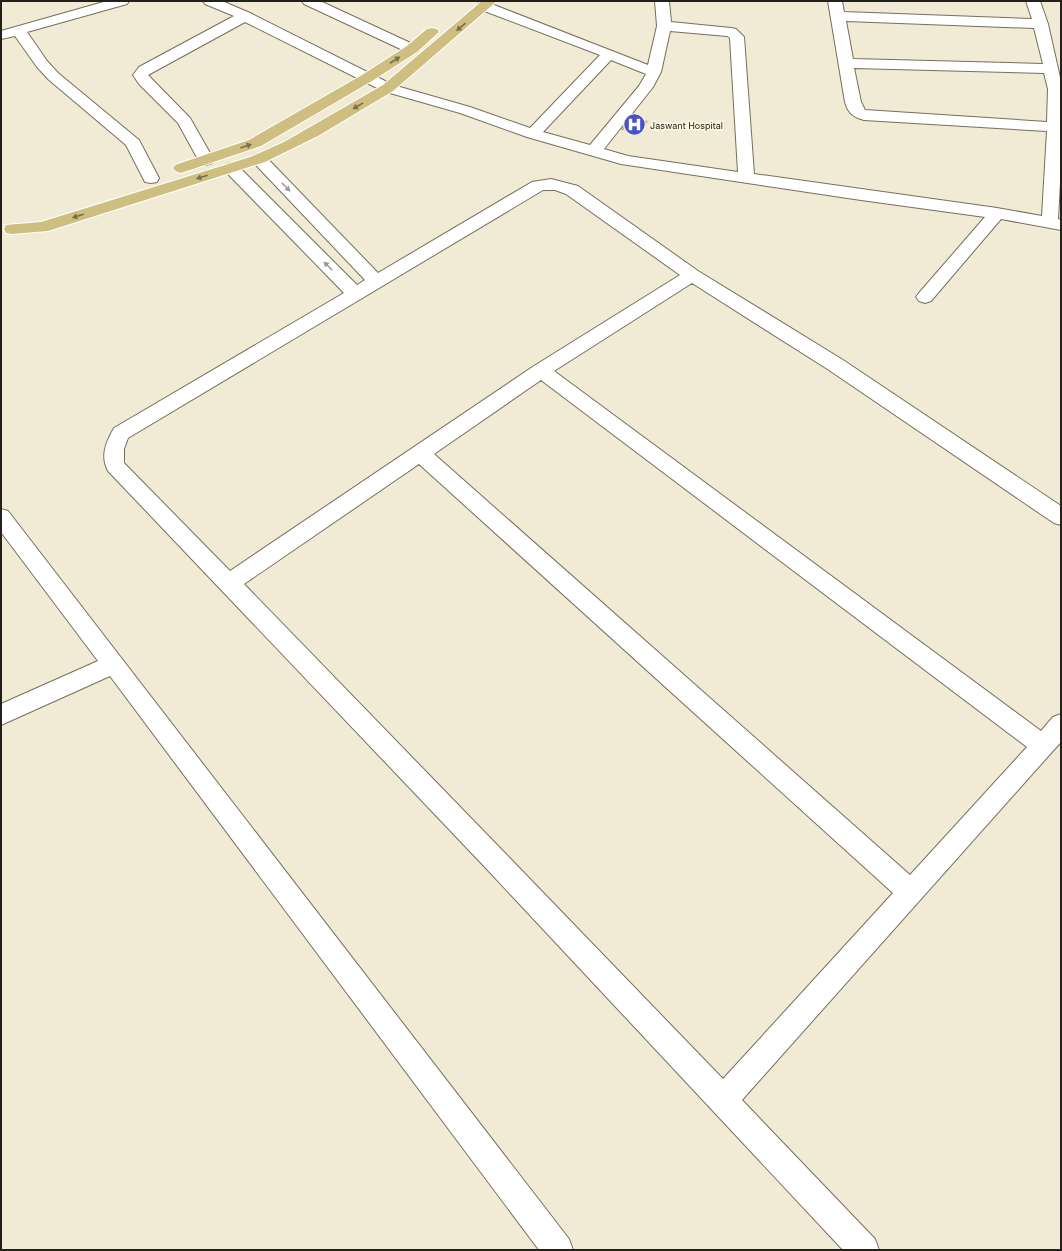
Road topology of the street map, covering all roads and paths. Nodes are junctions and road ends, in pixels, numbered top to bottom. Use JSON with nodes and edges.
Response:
{"nodes":[{"id":1,"x":122,"y":1,"type":"edge"},
{"id":2,"x":210,"y":1,"type":"edge"},
{"id":3,"x":662,"y":1,"type":"edge"},
{"id":4,"x":835,"y":1,"type":"edge"},
{"id":5,"x":1033,"y":1,"type":"edge"},
{"id":6,"x":312,"y":2,"type":"edge"},
{"id":7,"x":487,"y":4,"type":"edge"},
{"id":8,"x":245,"y":16,"type":"junction"},
{"id":9,"x":838,"y":16,"type":"junction"},
{"id":10,"x":445,"y":20,"type":"dead end"},
{"id":11,"x":664,"y":26,"type":"junction"},
{"id":12,"x":18,"y":30,"type":"junction"},
{"id":13,"x":1047,"y":32,"type":"junction"},
{"id":14,"x":1,"y":35,"type":"edge"},
{"id":15,"x":412,"y":49,"type":"junction"},
{"id":16,"x":609,"y":54,"type":"junction"},
{"id":17,"x":847,"y":63,"type":"junction"},
{"id":18,"x":1050,"y":69,"type":"junction"},
{"id":19,"x":654,"y":72,"type":"junction"},
{"id":20,"x":367,"y":78,"type":"junction"},
{"id":21,"x":388,"y":88,"type":"junction"},
{"id":22,"x":1058,"y":90,"type":"edge"},
{"id":23,"x":1055,"y":127,"type":"junction"},
{"id":24,"x":533,"y":134,"type":"junction"},
{"id":25,"x":593,"y":152,"type":"junction"},
{"id":26,"x":259,"y":159,"type":"junction"},
{"id":27,"x":206,"y":160,"type":"junction"},
{"id":28,"x":231,"y":168,"type":"junction"},
{"id":29,"x":151,"y":178,"type":"junction"},
{"id":30,"x":746,"y":178,"type":"junction"},
{"id":31,"x":997,"y":213,"type":"junction"},
{"id":32,"x":1056,"y":223,"type":"edge"},
{"id":33,"x":6,"y":231,"type":"edge"},
{"id":34,"x":692,"y":275,"type":"junction"},
{"id":35,"x":376,"y":281,"type":"junction"},
{"id":36,"x":355,"y":294,"type":"junction"},
{"id":37,"x":925,"y":296,"type":"dead end"},
{"id":38,"x":541,"y":370,"type":"junction"},
{"id":39,"x":420,"y":453,"type":"junction"},
{"id":40,"x":1,"y":517,"type":"edge"},
{"id":41,"x":1061,"y":517,"type":"edge"},
{"id":42,"x":229,"y":583,"type":"junction"},
{"id":43,"x":114,"y":664,"type":"junction"},
{"id":44,"x":1,"y":715,"type":"edge"},
{"id":45,"x":1061,"y":724,"type":"edge"},
{"id":46,"x":1043,"y":746,"type":"junction"},
{"id":47,"x":911,"y":892,"type":"junction"},
{"id":48,"x":723,"y":1100,"type":"junction"},
{"id":49,"x":558,"y":1250,"type":"edge"},
{"id":50,"x":864,"y":1250,"type":"edge"}],
"edges":[{"from":1,"to":12,"type":"street"},
{"from":2,"to":8,"type":"street"},
{"from":3,"to":11,"type":"street"},
{"from":4,"to":9,"type":"street"},
{"from":5,"to":13,"type":"street"},
{"from":6,"to":15,"type":"street"},
{"from":7,"to":16,"type":"street"},
{"from":7,"to":21,"type":"main road","one_way":true},
{"from":8,"to":20,"type":"street"},
{"from":8,"to":27,"type":"street"},
{"from":9,"to":13,"type":"street"},
{"from":9,"to":17,"type":"street"},
{"from":10,"to":15,"type":"main road"},
{"from":11,"to":19,"type":"street"},
{"from":11,"to":30,"type":"street"},
{"from":12,"to":14,"type":"street"},
{"from":12,"to":29,"type":"street"},
{"from":13,"to":18,"type":"street"},
{"from":20,"to":15,"type":"main road","one_way":true},
{"from":16,"to":19,"type":"street"},
{"from":16,"to":24,"type":"street"},
{"from":17,"to":18,"type":"street"},
{"from":17,"to":23,"type":"street"},
{"from":18,"to":22,"type":"street"},
{"from":19,"to":25,"type":"street"},
{"from":20,"to":21,"type":"street"},
{"from":27,"to":20,"type":"main road","one_way":true},
{"from":21,"to":24,"type":"street"},
{"from":21,"to":26,"type":"main road","one_way":true},
{"from":22,"to":23,"type":"street"},
{"from":23,"to":32,"type":"street"},
{"from":24,"to":25,"type":"street"},
{"from":25,"to":30,"type":"street"},
{"from":26,"to":28,"type":"main road"},
{"from":26,"to":35,"type":"street","one_way":true},
{"from":27,"to":29,"type":"main road"},
{"from":28,"to":33,"type":"main road","one_way":true},
{"from":36,"to":28,"type":"street","one_way":true},
{"from":29,"to":33,"type":"main road"},
{"from":30,"to":31,"type":"street"},
{"from":31,"to":32,"type":"street"},
{"from":31,"to":37,"type":"street"},
{"from":34,"to":35,"type":"street"},
{"from":34,"to":38,"type":"street"},
{"from":34,"to":41,"type":"street"},
{"from":35,"to":36,"type":"street"},
{"from":36,"to":42,"type":"street"},
{"from":38,"to":39,"type":"street"},
{"from":38,"to":46,"type":"street"},
{"from":39,"to":42,"type":"street"},
{"from":39,"to":47,"type":"street"},
{"from":40,"to":43,"type":"street"},
{"from":42,"to":48,"type":"street"},
{"from":43,"to":44,"type":"street"},
{"from":43,"to":49,"type":"street"},
{"from":45,"to":46,"type":"street"},
{"from":46,"to":47,"type":"street"},
{"from":47,"to":48,"type":"street"},
{"from":48,"to":50,"type":"street"}]}
